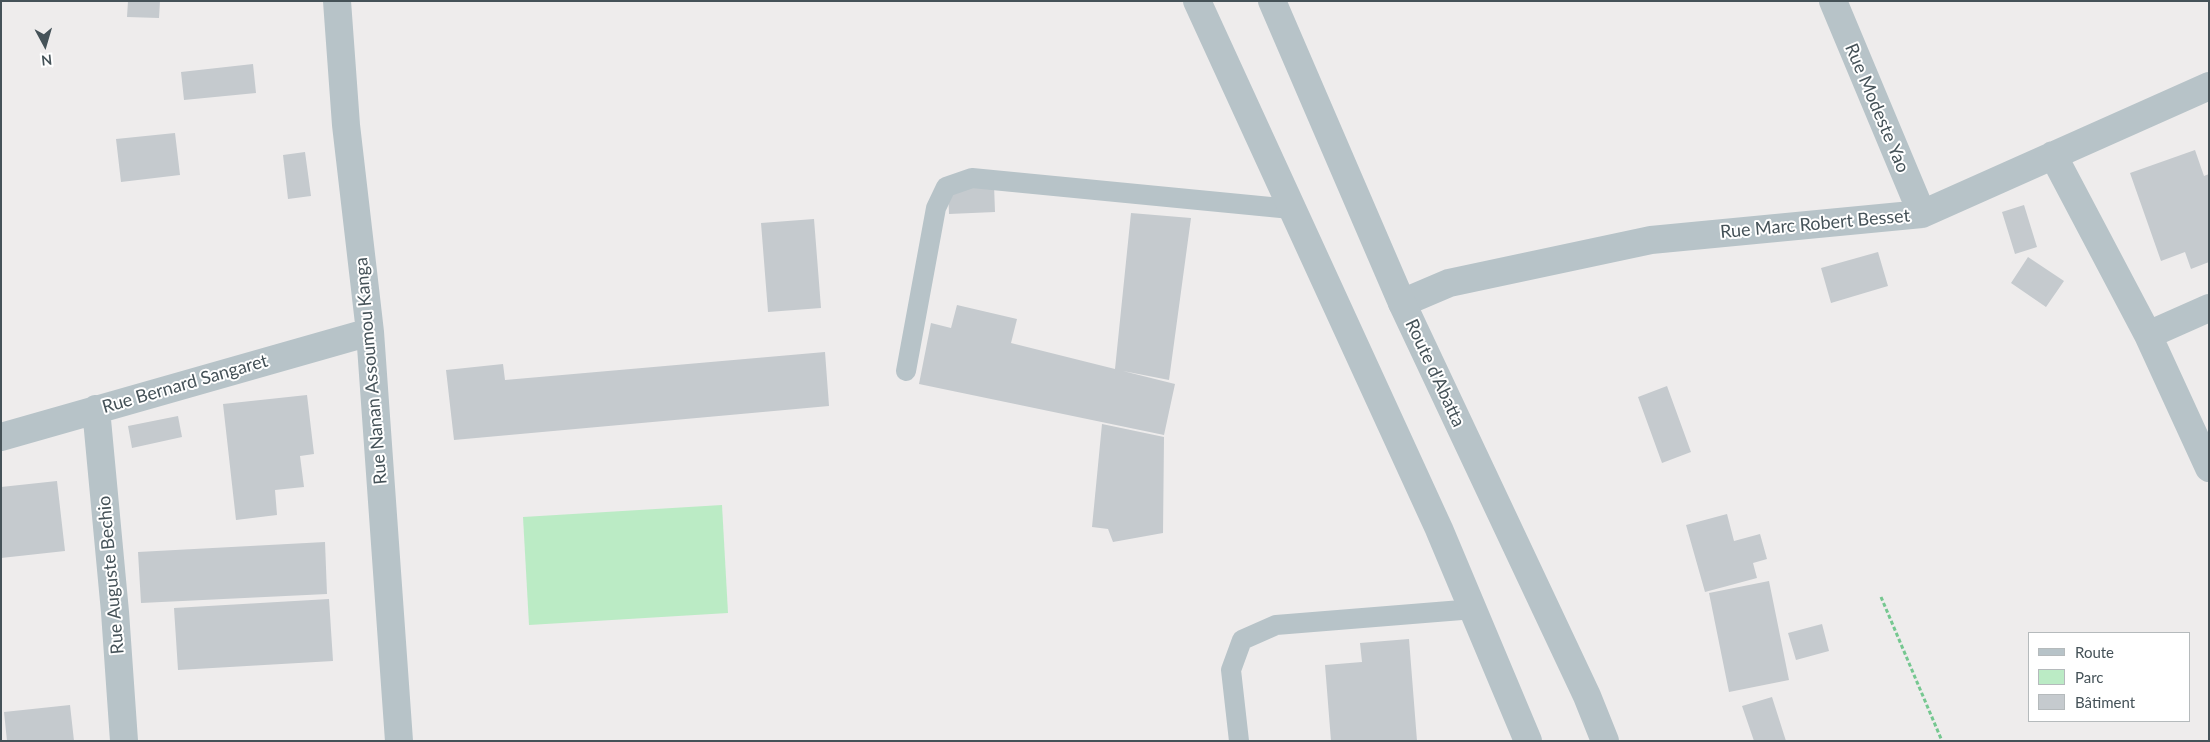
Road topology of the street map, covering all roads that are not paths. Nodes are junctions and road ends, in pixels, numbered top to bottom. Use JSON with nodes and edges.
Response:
{"nodes":[{"id":1,"x":336,"y":1,"type":"edge"},
{"id":2,"x":1197,"y":1,"type":"edge"},
{"id":3,"x":1272,"y":1,"type":"edge"},
{"id":4,"x":1833,"y":1,"type":"edge"},
{"id":5,"x":2209,"y":86,"type":"edge"},
{"id":6,"x":2053,"y":155,"type":"junction"},
{"id":7,"x":1291,"y":209,"type":"junction"},
{"id":8,"x":1922,"y":214,"type":"junction"},
{"id":9,"x":1402,"y":303,"type":"junction"},
{"id":10,"x":2209,"y":308,"type":"edge"},
{"id":11,"x":370,"y":332,"type":"junction"},
{"id":12,"x":2148,"y":334,"type":"junction"},
{"id":13,"x":906,"y":370,"type":"dead end"},
{"id":14,"x":96,"y":409,"type":"junction"},
{"id":15,"x":1,"y":438,"type":"edge"},
{"id":16,"x":2209,"y":468,"type":"edge"},
{"id":17,"x":1474,"y":609,"type":"junction"},
{"id":18,"x":124,"y":741,"type":"edge"},
{"id":19,"x":399,"y":741,"type":"edge"},
{"id":20,"x":1239,"y":741,"type":"edge"},
{"id":21,"x":1528,"y":741,"type":"edge"},
{"id":22,"x":1605,"y":741,"type":"edge"}],
"edges":[{"from":1,"to":11,"type":"street","name":"Rue Nanan Assoumou Kanga"},
{"from":2,"to":7,"type":"street"},
{"from":3,"to":9,"type":"street","name":"Route d'Abatta"},
{"from":4,"to":8,"type":"street","name":"Rue Modeste Yao"},
{"from":5,"to":6,"type":"street","name":"Rue Marc Robert Besset"},
{"from":6,"to":8,"type":"street","name":"Rue Marc Robert Besset"},
{"from":6,"to":12,"type":"street"},
{"from":7,"to":13,"type":"lane"},
{"from":7,"to":17,"type":"street"},
{"from":8,"to":9,"type":"street","name":"Rue Marc Robert Besset"},
{"from":9,"to":22,"type":"street","name":"Route d'Abatta"},
{"from":10,"to":12,"type":"street"},
{"from":11,"to":14,"type":"street","name":"Rue Bernard Sangaret"},
{"from":11,"to":19,"type":"street","name":"Rue Nanan Assoumou Kanga"},
{"from":12,"to":16,"type":"street"},
{"from":14,"to":15,"type":"street","name":"Rue Bernard Sangaret"},
{"from":14,"to":18,"type":"street","name":"Rue Auguste Bechio"},
{"from":17,"to":20,"type":"lane"},
{"from":17,"to":21,"type":"street"}]}
